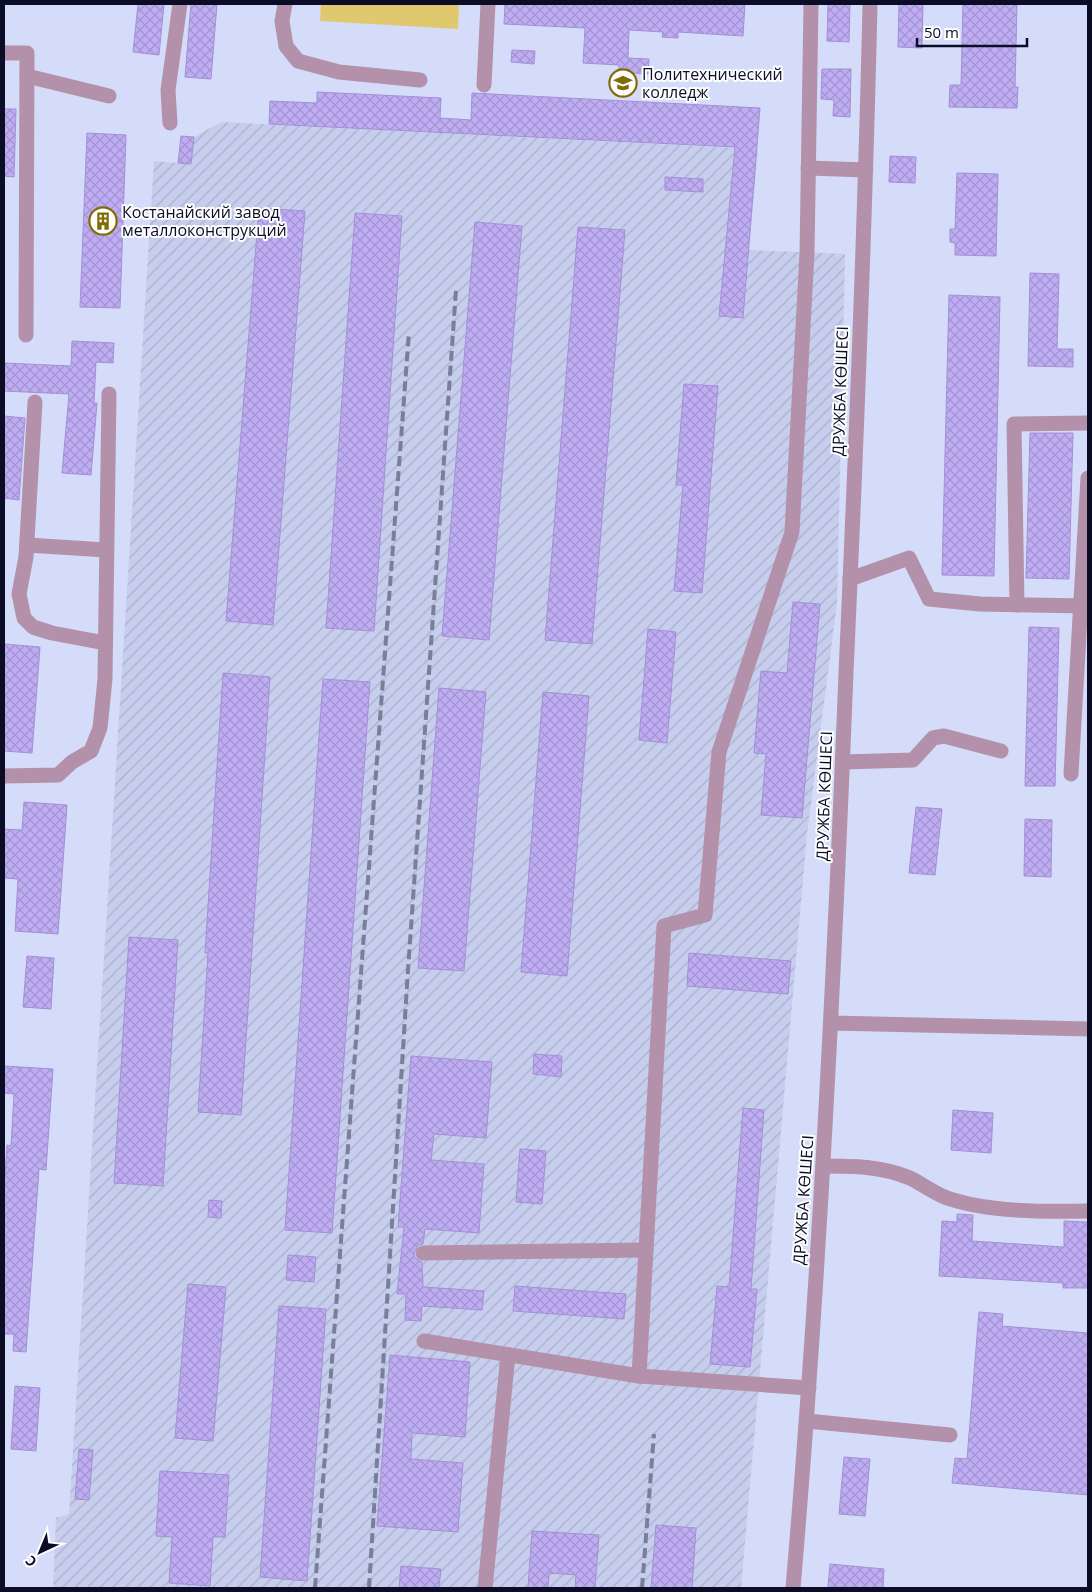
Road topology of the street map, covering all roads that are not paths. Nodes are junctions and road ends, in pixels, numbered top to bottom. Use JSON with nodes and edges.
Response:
{"nodes":[{"id":1,"x":180,"y":4,"type":"edge"},
{"id":2,"x":285,"y":4,"type":"edge"},
{"id":3,"x":488,"y":4,"type":"edge"},
{"id":4,"x":811,"y":4,"type":"edge"},
{"id":5,"x":870,"y":4,"type":"edge"},
{"id":6,"x":4,"y":54,"type":"edge"},
{"id":7,"x":26,"y":76,"type":"junction"},
{"id":8,"x":420,"y":80,"type":"dead end"},
{"id":9,"x":484,"y":85,"type":"dead end"},
{"id":10,"x":109,"y":96,"type":"dead end"},
{"id":11,"x":170,"y":122,"type":"dead end"},
{"id":12,"x":808,"y":168,"type":"junction"},
{"id":13,"x":866,"y":170,"type":"junction"},
{"id":14,"x":26,"y":335,"type":"dead end"},
{"id":15,"x":109,"y":394,"type":"dead end"},
{"id":16,"x":35,"y":402,"type":"dead end"},
{"id":17,"x":1088,"y":423,"type":"edge"},
{"id":18,"x":1088,"y":478,"type":"edge"},
{"id":19,"x":27,"y":545,"type":"junction"},
{"id":20,"x":106,"y":550,"type":"junction"},
{"id":21,"x":850,"y":579,"type":"junction"},
{"id":22,"x":1017,"y":605,"type":"junction"},
{"id":23,"x":1084,"y":606,"type":"edge"},
{"id":24,"x":105,"y":643,"type":"junction"},
{"id":25,"x":1002,"y":752,"type":"dead end"},
{"id":26,"x":843,"y":762,"type":"junction"},
{"id":27,"x":1071,"y":774,"type":"dead end"},
{"id":28,"x":4,"y":776,"type":"edge"},
{"id":29,"x":832,"y":1024,"type":"junction"},
{"id":30,"x":1088,"y":1029,"type":"edge"},
{"id":31,"x":823,"y":1166,"type":"junction"},
{"id":32,"x":1088,"y":1212,"type":"edge"},
{"id":33,"x":646,"y":1250,"type":"junction"},
{"id":34,"x":423,"y":1253,"type":"dead end"},
{"id":35,"x":424,"y":1341,"type":"dead end"},
{"id":36,"x":508,"y":1355,"type":"junction"},
{"id":37,"x":639,"y":1376,"type":"junction"},
{"id":38,"x":809,"y":1388,"type":"junction"},
{"id":39,"x":807,"y":1421,"type":"junction"},
{"id":40,"x":950,"y":1435,"type":"dead end"},
{"id":41,"x":485,"y":1588,"type":"edge"},
{"id":42,"x":793,"y":1588,"type":"edge"}],
"edges":[{"from":1,"to":11,"type":"street"},
{"from":2,"to":8,"type":"street"},
{"from":3,"to":9,"type":"street"},
{"from":4,"to":12,"type":"street"},
{"from":5,"to":13,"type":"street","name":"ДРУЖБА КӨШЕСІ"},
{"from":6,"to":7,"type":"street"},
{"from":7,"to":10,"type":"street"},
{"from":7,"to":14,"type":"street"},
{"from":12,"to":13,"type":"street"},
{"from":12,"to":33,"type":"street"},
{"from":13,"to":21,"type":"street","name":"ДРУЖБА КӨШЕСІ"},
{"from":15,"to":20,"type":"street"},
{"from":16,"to":19,"type":"street"},
{"from":17,"to":22,"type":"street"},
{"from":18,"to":23,"type":"street"},
{"from":19,"to":20,"type":"street"},
{"from":19,"to":24,"type":"street"},
{"from":20,"to":24,"type":"street"},
{"from":21,"to":22,"type":"street"},
{"from":21,"to":26,"type":"street","name":"ДРУЖБА КӨШЕСІ"},
{"from":22,"to":23,"type":"street"},
{"from":23,"to":27,"type":"street"},
{"from":24,"to":28,"type":"street"},
{"from":25,"to":26,"type":"street"},
{"from":26,"to":29,"type":"street","name":"ДРУЖБА КӨШЕСІ"},
{"from":29,"to":30,"type":"street"},
{"from":29,"to":31,"type":"street","name":"ДРУЖБА КӨШЕСІ"},
{"from":31,"to":32,"type":"street"},
{"from":31,"to":38,"type":"street","name":"ДРУЖБА КӨШЕСІ"},
{"from":33,"to":34,"type":"street"},
{"from":33,"to":37,"type":"street"},
{"from":35,"to":36,"type":"street"},
{"from":36,"to":37,"type":"street"},
{"from":36,"to":41,"type":"street"},
{"from":37,"to":38,"type":"street"},
{"from":38,"to":39,"type":"street","name":"ДРУЖБА КӨШЕСІ"},
{"from":39,"to":40,"type":"street"},
{"from":39,"to":42,"type":"street","name":"ДРУЖБА КӨШЕСІ"}]}
